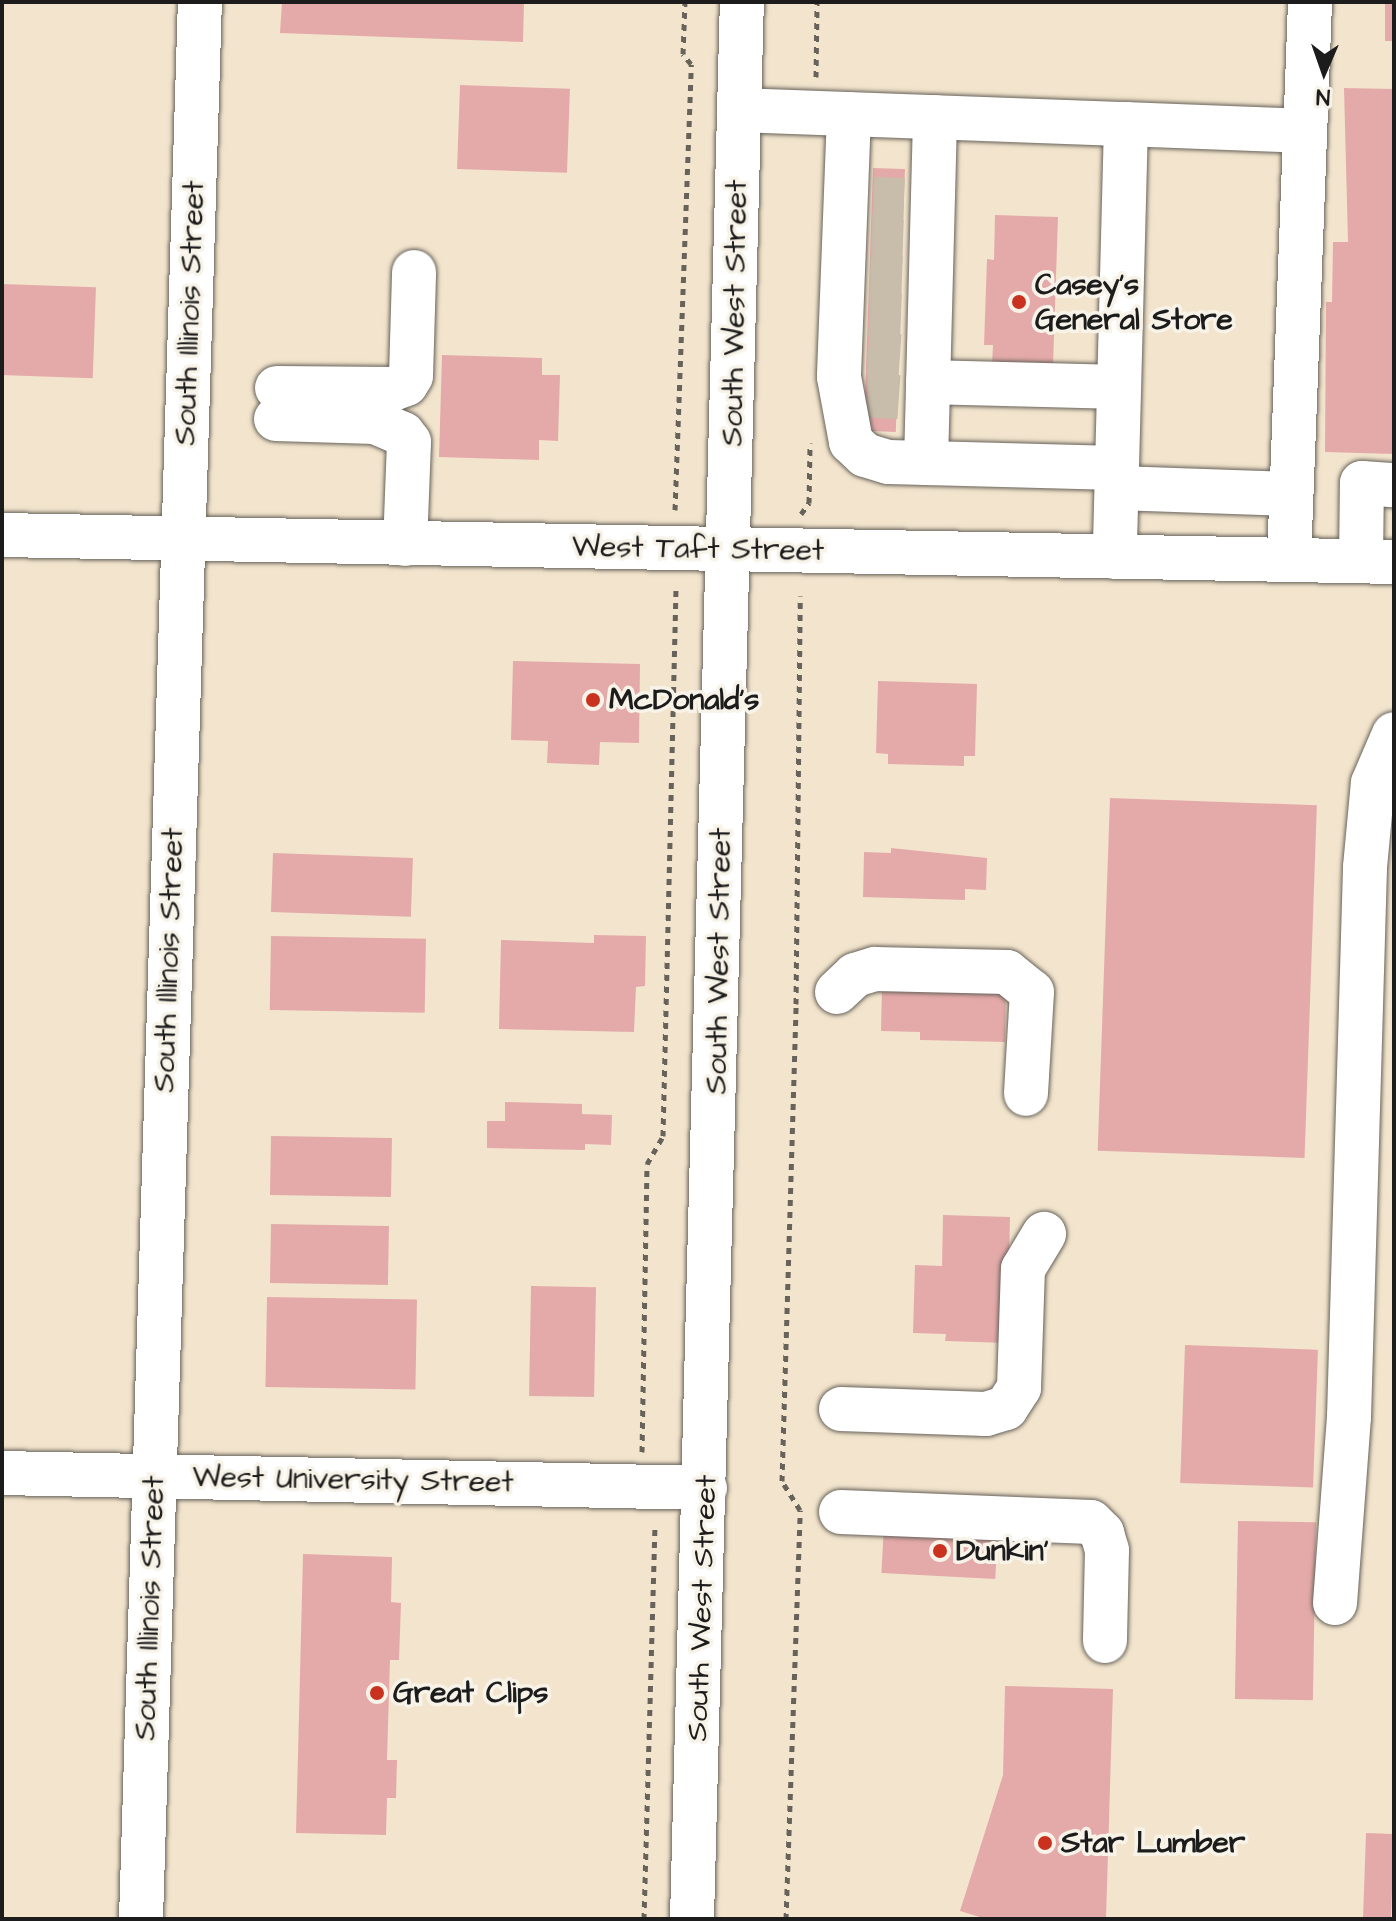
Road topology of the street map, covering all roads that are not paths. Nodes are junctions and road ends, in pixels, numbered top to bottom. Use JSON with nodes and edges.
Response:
{"nodes":[{"id":1,"x":200,"y":2,"type":"edge"},
{"id":2,"x":742,"y":2,"type":"edge"},
{"id":3,"x":1310,"y":2,"type":"edge"},
{"id":4,"x":739,"y":110,"type":"junction"},
{"id":5,"x":849,"y":114,"type":"junction"},
{"id":6,"x":935,"y":117,"type":"junction"},
{"id":7,"x":1126,"y":124,"type":"junction"},
{"id":8,"x":1305,"y":131,"type":"junction"},
{"id":9,"x":414,"y":272,"type":"dead end"},
{"id":10,"x":888,"y":301,"type":"junction"},
{"id":11,"x":1119,"y":387,"type":"junction"},
{"id":12,"x":926,"y":463,"type":"junction"},
{"id":13,"x":1117,"y":478,"type":"junction"},
{"id":14,"x":1378,"y":484,"type":"edge"},
{"id":15,"x":1291,"y":488,"type":"junction"},
{"id":16,"x":2,"y":535,"type":"edge"},
{"id":17,"x":182,"y":539,"type":"junction"},
{"id":18,"x":405,"y":544,"type":"junction"},
{"id":19,"x":729,"y":550,"type":"junction"},
{"id":20,"x":1115,"y":557,"type":"junction"},
{"id":21,"x":1289,"y":560,"type":"junction"},
{"id":22,"x":1378,"y":562,"type":"edge"},
{"id":23,"x":1394,"y":734,"type":"edge"},
{"id":24,"x":837,"y":992,"type":"dead end"},
{"id":25,"x":1026,"y":1094,"type":"dead end"},
{"id":26,"x":1044,"y":1234,"type":"dead end"},
{"id":27,"x":841,"y":1409,"type":"dead end"},
{"id":28,"x":2,"y":1473,"type":"edge"},
{"id":29,"x":154,"y":1476,"type":"junction"},
{"id":30,"x":705,"y":1488,"type":"junction"},
{"id":31,"x":841,"y":1512,"type":"dead end"},
{"id":32,"x":1335,"y":1603,"type":"dead end"},
{"id":33,"x":1105,"y":1641,"type":"dead end"},
{"id":34,"x":141,"y":1919,"type":"edge"},
{"id":35,"x":692,"y":1919,"type":"edge"}],
"edges":[{"from":1,"to":17,"type":"street","name":"South Illinois Street"},
{"from":2,"to":4,"type":"street","name":"South West Street"},
{"from":3,"to":8,"type":"street"},
{"from":4,"to":5,"type":"street"},
{"from":4,"to":19,"type":"street","name":"South West Street"},
{"from":5,"to":6,"type":"street"},
{"from":5,"to":10,"type":"street"},
{"from":6,"to":7,"type":"street"},
{"from":6,"to":10,"type":"street"},
{"from":7,"to":8,"type":"street"},
{"from":7,"to":11,"type":"street"},
{"from":8,"to":15,"type":"street"},
{"from":9,"to":18,"type":"street"},
{"from":10,"to":11,"type":"street"},
{"from":10,"to":12,"type":"street"},
{"from":10,"to":12,"type":"street"},
{"from":11,"to":13,"type":"street"},
{"from":12,"to":13,"type":"street"},
{"from":13,"to":15,"type":"street"},
{"from":13,"to":20,"type":"street"},
{"from":14,"to":15,"type":"street"},
{"from":14,"to":22,"type":"street"},
{"from":15,"to":21,"type":"street"},
{"from":16,"to":17,"type":"street","name":"West Taft Street"},
{"from":17,"to":18,"type":"street","name":"West Taft Street"},
{"from":17,"to":29,"type":"street","name":"South Illinois Street"},
{"from":18,"to":19,"type":"street","name":"West Taft Street"},
{"from":19,"to":20,"type":"street","name":"West Taft Street"},
{"from":19,"to":30,"type":"street","name":"South West Street"},
{"from":20,"to":21,"type":"street","name":"West Taft Street"},
{"from":21,"to":22,"type":"street","name":"West Taft Street"},
{"from":23,"to":32,"type":"street"},
{"from":24,"to":25,"type":"street"},
{"from":26,"to":27,"type":"street"},
{"from":28,"to":29,"type":"street","name":"West University Street"},
{"from":29,"to":30,"type":"street","name":"West University Street"},
{"from":29,"to":34,"type":"street","name":"South Illinois Street"},
{"from":30,"to":35,"type":"street","name":"South West Street"},
{"from":31,"to":33,"type":"street"}]}
